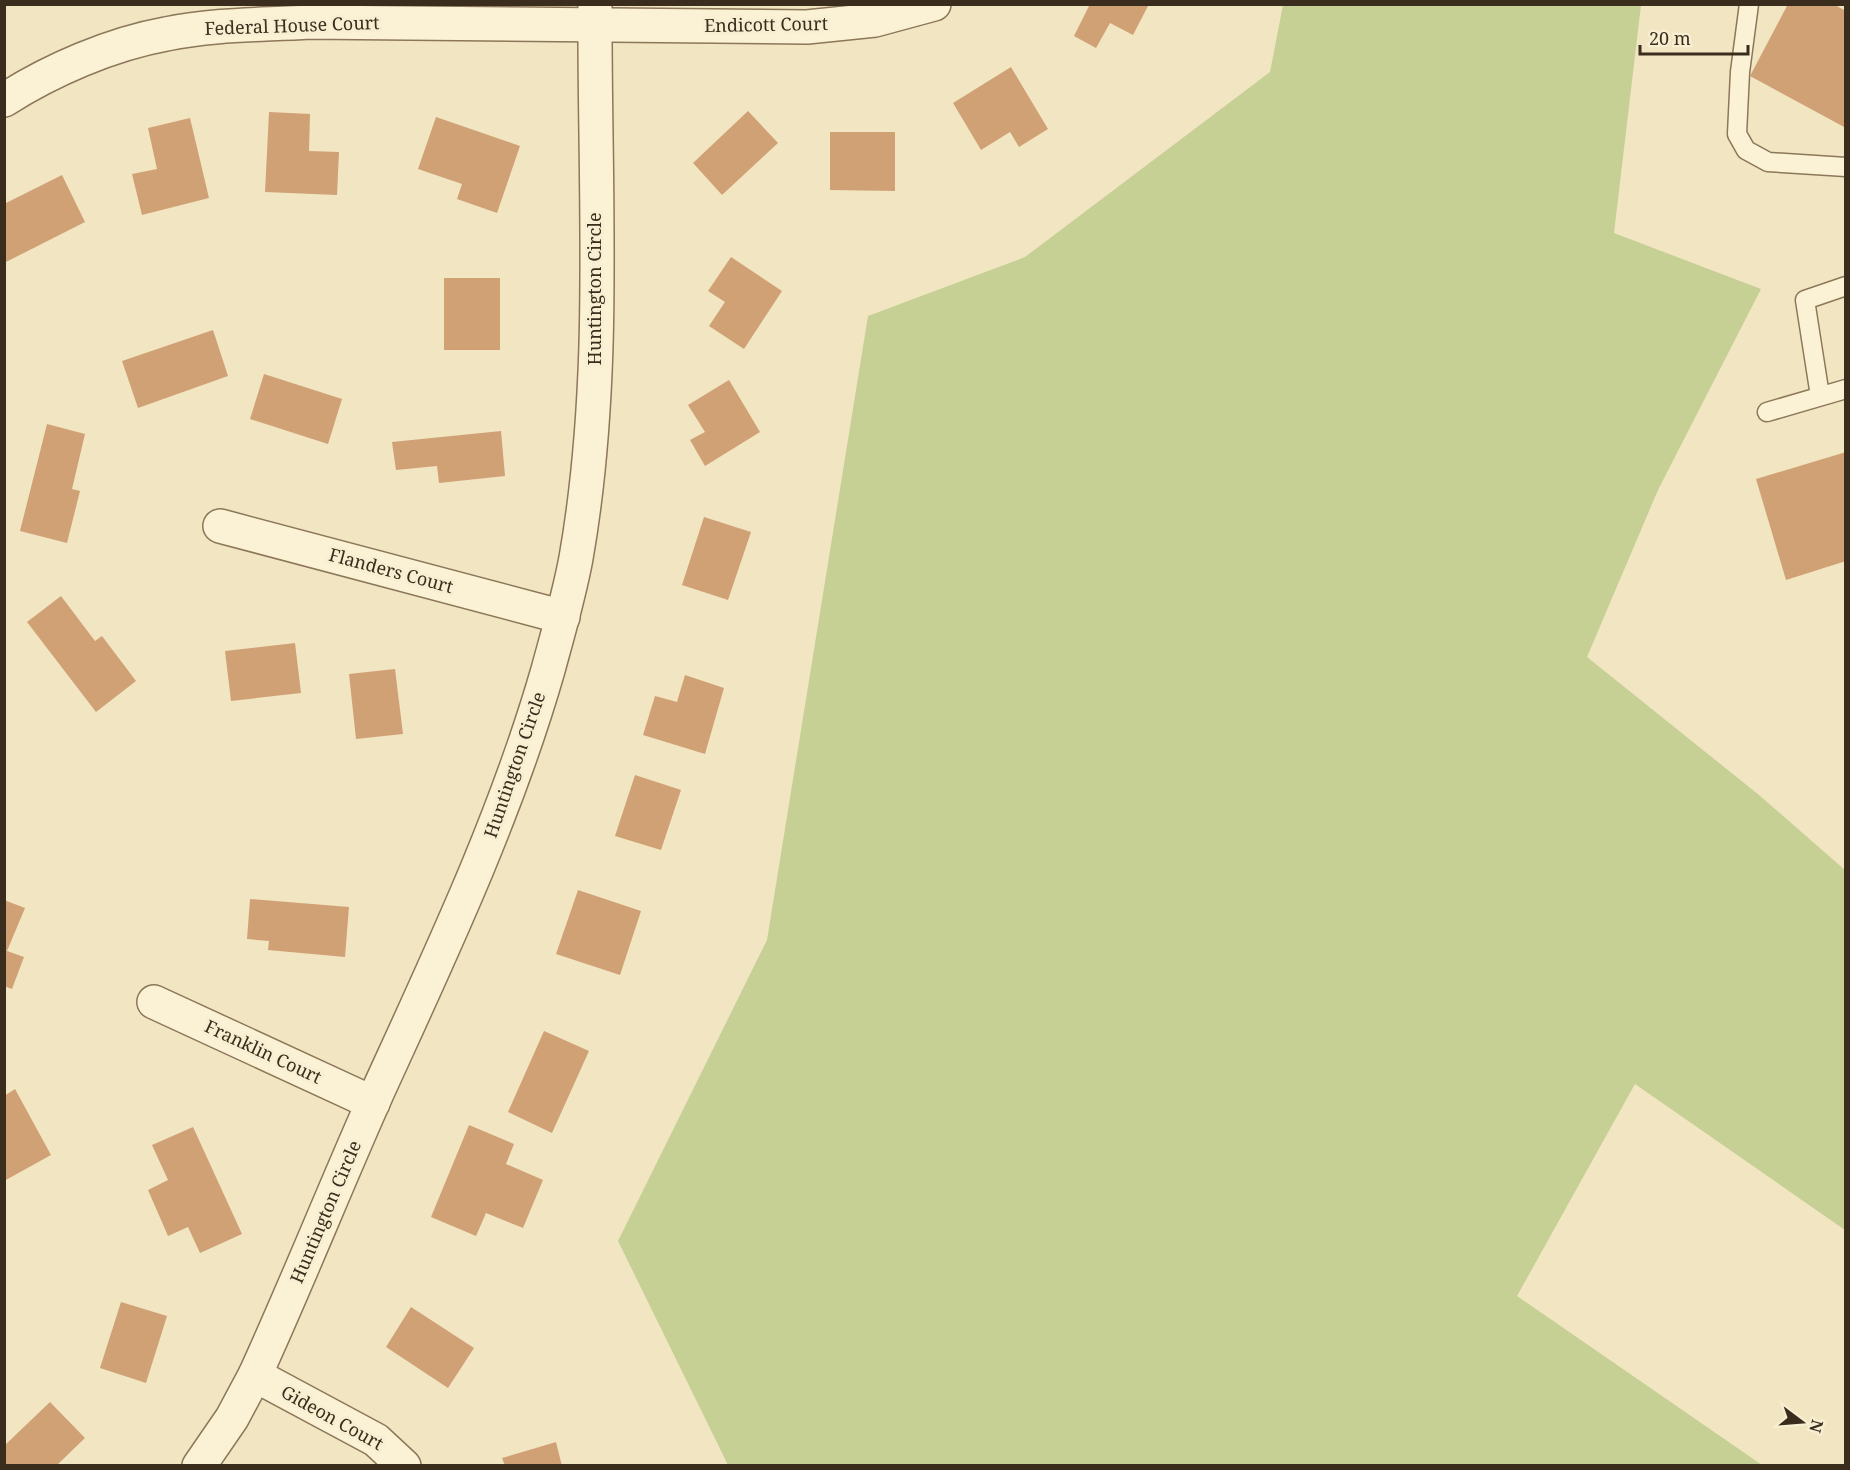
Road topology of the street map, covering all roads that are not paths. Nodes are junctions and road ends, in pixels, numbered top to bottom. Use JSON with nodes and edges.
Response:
{"nodes":[{"id":1,"x":934,"y":4,"type":"edge"},
{"id":2,"x":1749,"y":4,"type":"edge"},
{"id":3,"x":595,"y":14,"type":"edge"},
{"id":4,"x":4,"y":100,"type":"edge"},
{"id":5,"x":1845,"y":167,"type":"edge"},
{"id":6,"x":1845,"y":286,"type":"edge"},
{"id":7,"x":1845,"y":389,"type":"edge"},
{"id":8,"x":1820,"y":396,"type":"junction"},
{"id":9,"x":1767,"y":412,"type":"dead end"},
{"id":10,"x":220,"y":525,"type":"dead end"},
{"id":11,"x":563,"y":617,"type":"junction"},
{"id":12,"x":154,"y":1002,"type":"dead end"},
{"id":13,"x":373,"y":1103,"type":"junction"},
{"id":14,"x":255,"y":1375,"type":"junction"},
{"id":15,"x":199,"y":1466,"type":"edge"},
{"id":16,"x":404,"y":1466,"type":"edge"}],
"edges":[{"from":1,"to":3,"type":"street","name":"Endicott Court"},
{"from":2,"to":5,"type":"lane"},
{"from":3,"to":4,"type":"street","name":"Federal House Court"},
{"from":3,"to":11,"type":"street","name":"Huntington Circle"},
{"from":6,"to":8,"type":"lane"},
{"from":7,"to":8,"type":"lane"},
{"from":8,"to":9,"type":"lane"},
{"from":10,"to":11,"type":"street","name":"Flanders Court"},
{"from":11,"to":13,"type":"street","name":"Huntington Circle"},
{"from":12,"to":13,"type":"street","name":"Franklin Court"},
{"from":13,"to":14,"type":"street","name":"Huntington Circle"},
{"from":14,"to":15,"type":"street","name":"Huntington Circle"},
{"from":14,"to":16,"type":"street","name":"Gideon Court"}]}
